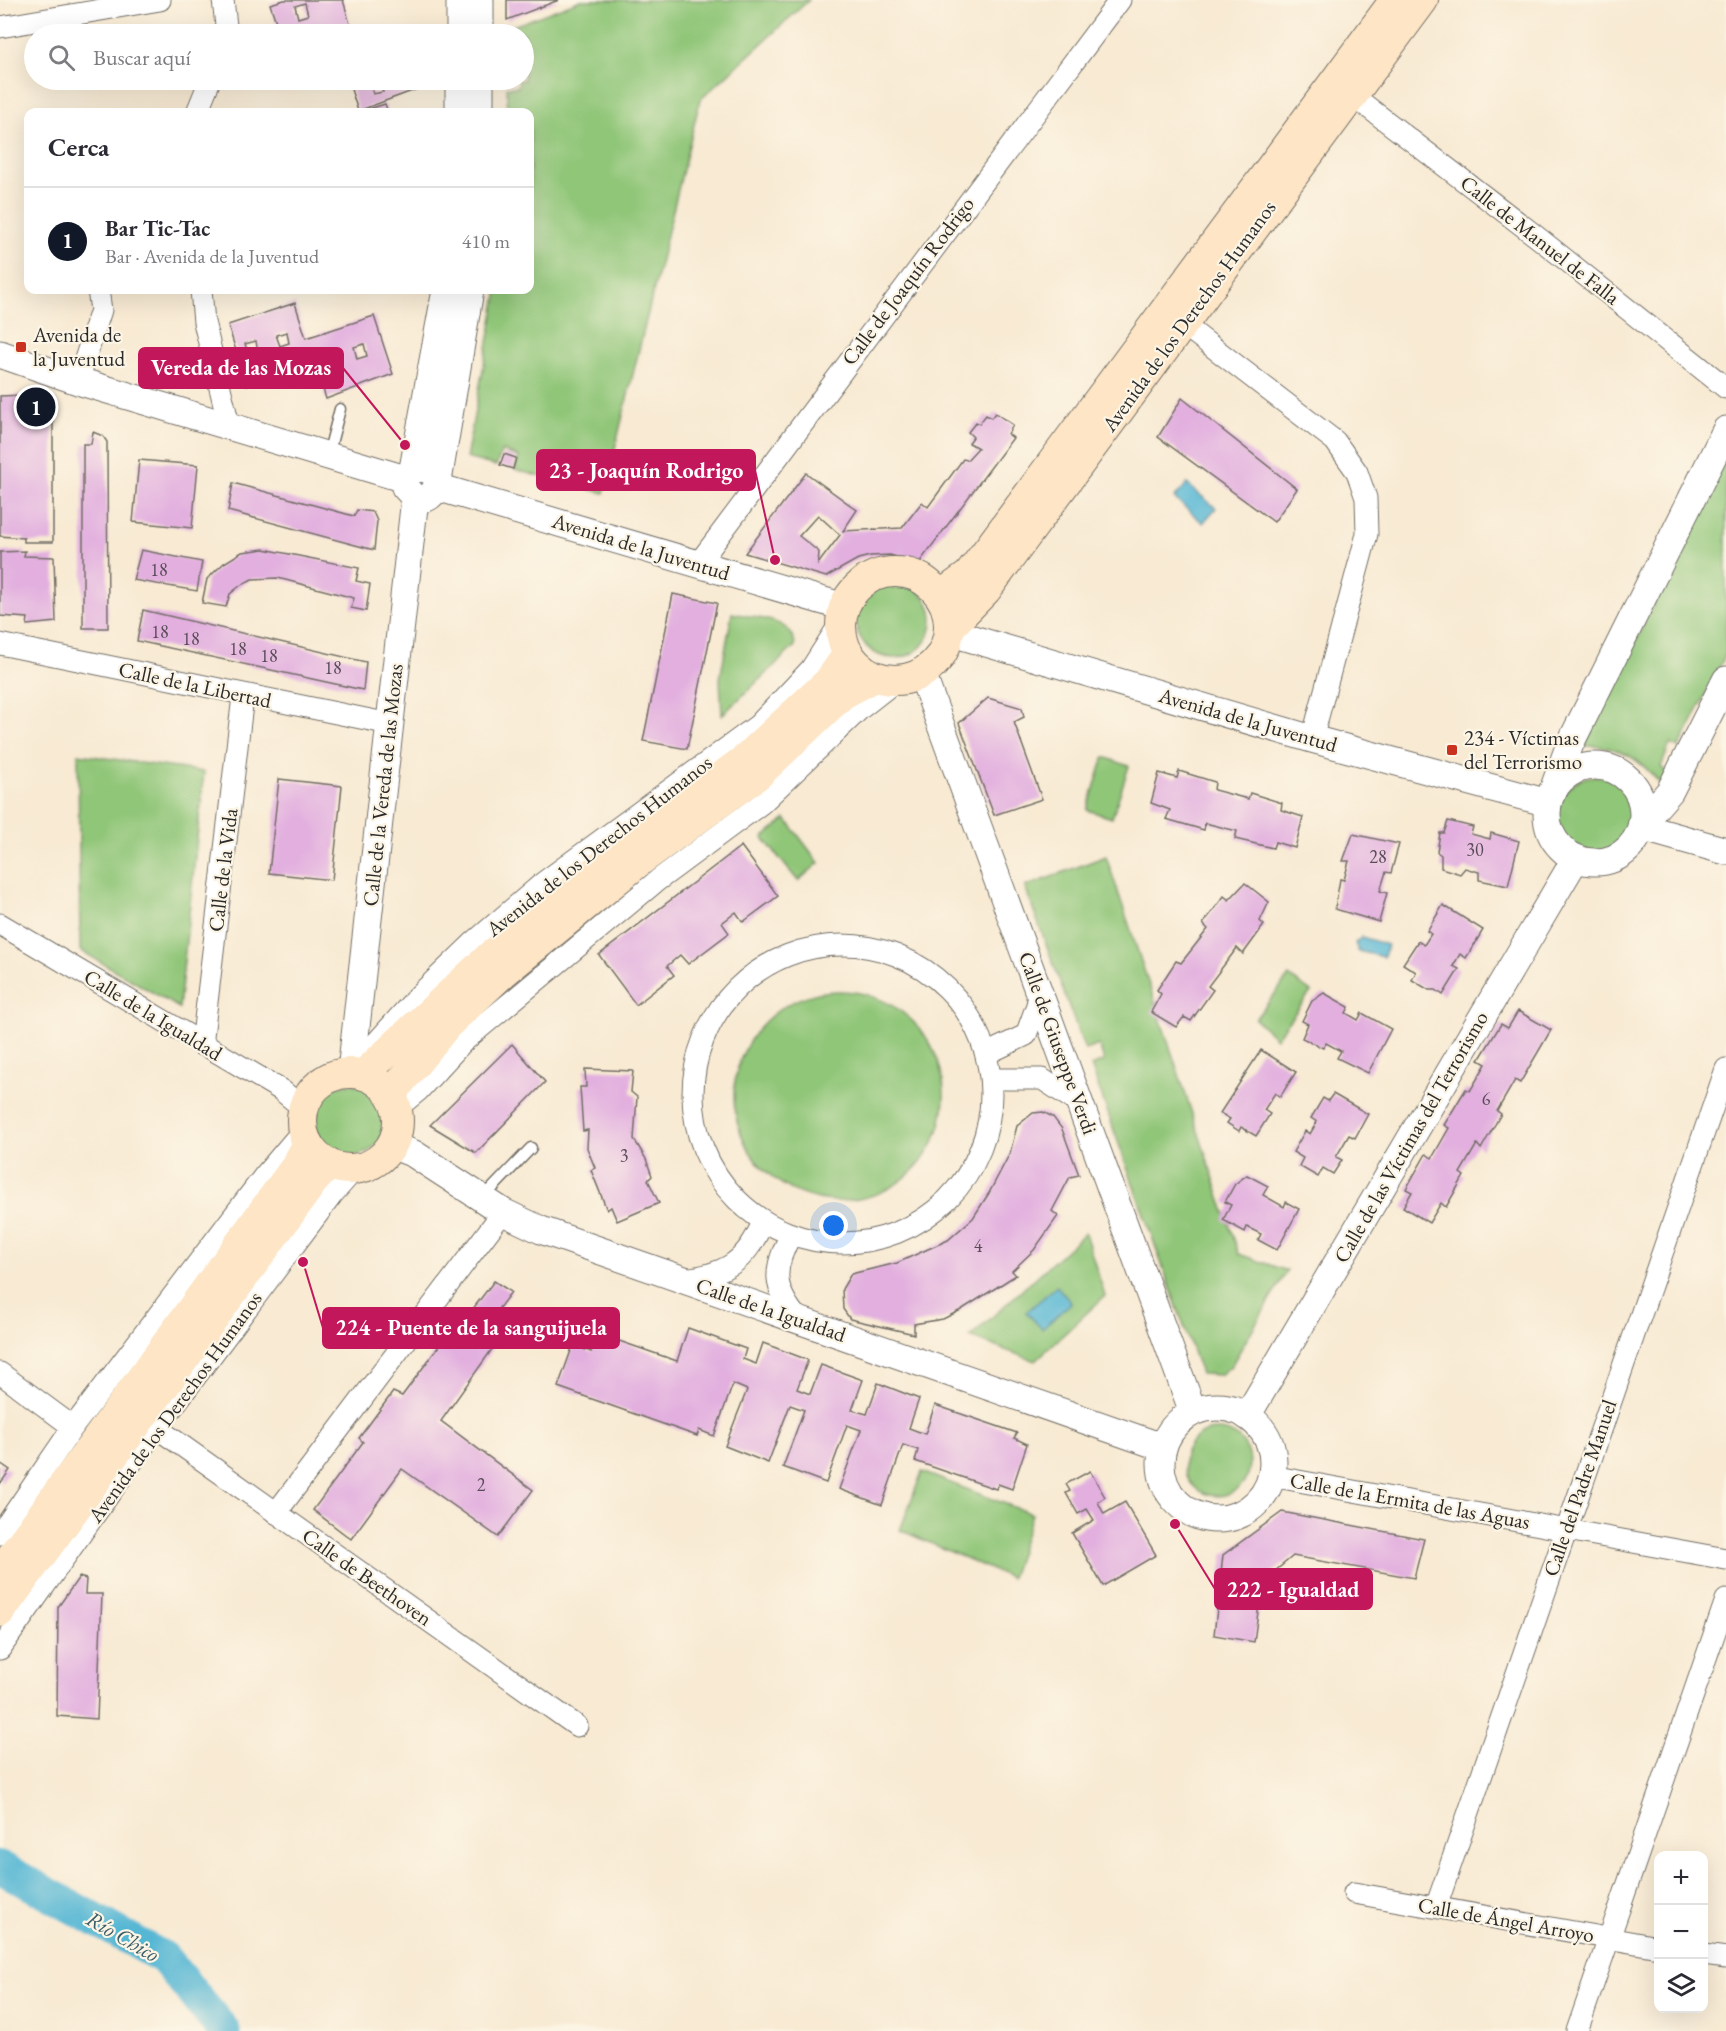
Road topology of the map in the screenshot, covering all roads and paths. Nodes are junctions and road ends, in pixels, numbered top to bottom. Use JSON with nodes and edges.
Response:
{"nodes":[{"id":1,"x":160,"y":0,"type":"edge"},
{"id":2,"x":223,"y":0,"type":"edge"},
{"id":3,"x":460,"y":0,"type":"edge"},
{"id":4,"x":480,"y":0,"type":"edge"},
{"id":5,"x":1120,"y":0,"type":"edge"},
{"id":6,"x":1395,"y":0,"type":"edge"},
{"id":7,"x":1423,"y":0,"type":"edge"},
{"id":8,"x":226,"y":24,"type":"edge"},
{"id":9,"x":460,"y":24,"type":"edge"},
{"id":10,"x":480,"y":24,"type":"edge"},
{"id":11,"x":0,"y":27,"type":"edge"},
{"id":12,"x":206,"y":90,"type":"edge"},
{"id":13,"x":459,"y":90,"type":"edge"},
{"id":14,"x":480,"y":90,"type":"edge"},
{"id":15,"x":1352,"y":95,"type":"junction"},
{"id":16,"x":199,"y":108,"type":"edge"},
{"id":17,"x":459,"y":108,"type":"edge"},
{"id":18,"x":480,"y":108,"type":"edge"},
{"id":19,"x":99,"y":294,"type":"edge"},
{"id":20,"x":201,"y":294,"type":"edge"},
{"id":21,"x":446,"y":294,"type":"edge"},
{"id":22,"x":469,"y":294,"type":"edge"},
{"id":23,"x":1184,"y":325,"type":"junction"},
{"id":24,"x":0,"y":354,"type":"edge"},
{"id":25,"x":78,"y":381,"type":"junction"},
{"id":26,"x":1726,"y":388,"type":"edge"},
{"id":27,"x":339,"y":409,"type":"dead end"},
{"id":28,"x":229,"y":425,"type":"junction"},
{"id":29,"x":1726,"y":430,"type":"edge"},
{"id":30,"x":328,"y":455,"type":"junction"},
{"id":31,"x":422,"y":482,"type":"junction"},
{"id":32,"x":698,"y":564,"type":"junction"},
{"id":33,"x":940,"y":596,"type":"junction"},
{"id":34,"x":843,"y":615,"type":"junction"},
{"id":35,"x":950,"y":630,"type":"junction"},
{"id":36,"x":0,"y":644,"type":"edge"},
{"id":37,"x":848,"y":654,"type":"junction"},
{"id":38,"x":898,"y":677,"type":"junction"},
{"id":39,"x":1726,"y":680,"type":"edge"},
{"id":40,"x":243,"y":696,"type":"junction"},
{"id":41,"x":390,"y":724,"type":"junction"},
{"id":42,"x":1312,"y":738,"type":"junction"},
{"id":43,"x":1550,"y":798,"type":"junction"},
{"id":44,"x":1642,"y":825,"type":"junction"},
{"id":45,"x":1726,"y":851,"type":"edge"},
{"id":46,"x":1576,"y":858,"type":"junction"},
{"id":47,"x":0,"y":924,"type":"edge"},
{"id":48,"x":1041,"y":994,"type":"junction"},
{"id":49,"x":202,"y":1045,"type":"junction"},
{"id":50,"x":986,"y":1054,"type":"junction"},
{"id":51,"x":1726,"y":1069,"type":"edge"},
{"id":52,"x":358,"y":1073,"type":"junction"},
{"id":53,"x":991,"y":1079,"type":"junction"},
{"id":54,"x":394,"y":1101,"type":"junction"},
{"id":55,"x":1080,"y":1104,"type":"junction"},
{"id":56,"x":320,"y":1143,"type":"junction"},
{"id":57,"x":392,"y":1145,"type":"junction"},
{"id":58,"x":531,"y":1148,"type":"dead end"},
{"id":59,"x":493,"y":1205,"type":"junction"},
{"id":60,"x":763,"y":1222,"type":"junction"},
{"id":61,"x":791,"y":1235,"type":"junction"},
{"id":62,"x":683,"y":1279,"type":"junction"},
{"id":63,"x":798,"y":1319,"type":"junction"},
{"id":64,"x":0,"y":1373,"type":"edge"},
{"id":65,"x":1192,"y":1412,"type":"junction"},
{"id":66,"x":1247,"y":1416,"type":"junction"},
{"id":67,"x":73,"y":1427,"type":"junction"},
{"id":68,"x":157,"y":1428,"type":"junction"},
{"id":69,"x":1162,"y":1448,"type":"junction"},
{"id":70,"x":1271,"y":1476,"type":"junction"},
{"id":71,"x":276,"y":1513,"type":"junction"},
{"id":72,"x":1565,"y":1529,"type":"junction"},
{"id":73,"x":0,"y":1534,"type":"edge"},
{"id":74,"x":1726,"y":1559,"type":"edge"},
{"id":75,"x":0,"y":1572,"type":"edge"},
{"id":76,"x":1726,"y":1600,"type":"edge"},
{"id":77,"x":0,"y":1612,"type":"edge"},
{"id":78,"x":0,"y":1649,"type":"edge"},
{"id":79,"x":577,"y":1726,"type":"dead end"},
{"id":80,"x":1354,"y":1893,"type":"dead end"},
{"id":81,"x":1436,"y":1907,"type":"junction"},
{"id":82,"x":1608,"y":1938,"type":"junction"},
{"id":83,"x":1654,"y":1946,"type":"edge"},
{"id":84,"x":1708,"y":1955,"type":"edge"},
{"id":85,"x":1726,"y":1958,"type":"edge"},
{"id":86,"x":1576,"y":2031,"type":"edge"}],
"edges":[{"from":1,"to":11,"type":"street"},
{"from":2,"to":8,"type":"street"},
{"from":3,"to":9,"type":"street"},
{"from":4,"to":10,"type":"street"},
{"from":5,"to":32,"type":"street","name":"Calle de Joaquín Rodrigo"},
{"from":6,"to":33,"type":"main road","name":"Avenida de los Derechos Humanos"},
{"from":7,"to":15,"type":"main road","name":"Avenida de los Derechos Humanos"},
{"from":12,"to":16,"type":"street"},
{"from":13,"to":17,"type":"street"},
{"from":14,"to":18,"type":"street"},
{"from":15,"to":23,"type":"main road","name":"Avenida de los Derechos Humanos"},
{"from":15,"to":26,"type":"street","name":"Calle de Manuel de Falla"},
{"from":19,"to":25,"type":"street"},
{"from":20,"to":28,"type":"street"},
{"from":21,"to":31,"type":"street","name":"Calle de la Vereda de las Mozas"},
{"from":22,"to":31,"type":"street","name":"Calle de la Vereda de las Mozas"},
{"from":23,"to":35,"type":"main road","name":"Avenida de los Derechos Humanos"},
{"from":23,"to":42,"type":"street"},
{"from":24,"to":25,"type":"street","name":"Avenida de la Juventud"},
{"from":25,"to":28,"type":"street","name":"Avenida de la Juventud"},
{"from":27,"to":30,"type":"lane"},
{"from":28,"to":30,"type":"street","name":"Avenida de la Juventud"},
{"from":29,"to":43,"type":"street"},
{"from":30,"to":31,"type":"street","name":"Avenida de la Juventud"},
{"from":31,"to":32,"type":"street","name":"Avenida de la Juventud"},
{"from":31,"to":41,"type":"street","name":"Calle de la Vereda de las Mozas"},
{"from":32,"to":34,"type":"street","name":"Avenida de la Juventud"},
{"from":33,"to":34,"type":"main road"},
{"from":33,"to":35,"type":"main road"},
{"from":34,"to":37,"type":"main road"},
{"from":34,"to":52,"type":"street","name":"Avenida de los Derechos Humanos"},
{"from":35,"to":38,"type":"main road"},
{"from":35,"to":42,"type":"street","name":"Avenida de la Juventud"},
{"from":36,"to":40,"type":"street","name":"Calle de la Libertad"},
{"from":37,"to":38,"type":"main road"},
{"from":37,"to":52,"type":"main road","name":"Avenida de los Derechos Humanos"},
{"from":38,"to":48,"type":"street","name":"Calle de Giuseppe Verdi"},
{"from":38,"to":54,"type":"main road","name":"Avenida de los Derechos Humanos"},
{"from":39,"to":44,"type":"street"},
{"from":40,"to":41,"type":"street","name":"Calle de la Libertad"},
{"from":40,"to":49,"type":"street","name":"Calle de la Vida"},
{"from":41,"to":52,"type":"street","name":"Calle de la Vereda de las Mozas"},
{"from":42,"to":43,"type":"street","name":"Avenida de la Juventud"},
{"from":43,"to":44,"type":"street"},
{"from":43,"to":46,"type":"street"},
{"from":44,"to":45,"type":"street"},
{"from":44,"to":46,"type":"street"},
{"from":46,"to":66,"type":"street","name":"Calle de las Víctimas del Terrorismo"},
{"from":47,"to":49,"type":"street","name":"Calle de la Igualdad"},
{"from":48,"to":50,"type":"street"},
{"from":48,"to":55,"type":"street","name":"Calle de Giuseppe Verdi"},
{"from":49,"to":56,"type":"street","name":"Calle de la Igualdad"},
{"from":50,"to":53,"type":"street"},
{"from":50,"to":60,"type":"street"},
{"from":51,"to":72,"type":"street","name":"Calle del Padre Manuel"},
{"from":52,"to":54,"type":"main road"},
{"from":52,"to":56,"type":"main road"},
{"from":53,"to":55,"type":"street"},
{"from":53,"to":61,"type":"street"},
{"from":54,"to":57,"type":"main road"},
{"from":55,"to":65,"type":"street","name":"Calle de Giuseppe Verdi"},
{"from":56,"to":57,"type":"main road"},
{"from":56,"to":67,"type":"street"},
{"from":56,"to":68,"type":"street","name":"Avenida de los Derechos Humanos"},
{"from":56,"to":75,"type":"main road","name":"Avenida de los Derechos Humanos"},
{"from":56,"to":77,"type":"main road","name":"Avenida de los Derechos Humanos"},
{"from":57,"to":59,"type":"street","name":"Calle de la Igualdad"},
{"from":58,"to":59,"type":"lane"},
{"from":59,"to":62,"type":"street","name":"Calle de la Igualdad"},
{"from":59,"to":71,"type":"street"},
{"from":60,"to":61,"type":"street"},
{"from":60,"to":62,"type":"street"},
{"from":61,"to":63,"type":"street"},
{"from":62,"to":63,"type":"street","name":"Calle de la Igualdad"},
{"from":63,"to":69,"type":"street","name":"Calle de la Igualdad"},
{"from":64,"to":67,"type":"street"},
{"from":65,"to":66,"type":"street"},
{"from":65,"to":69,"type":"street"},
{"from":66,"to":70,"type":"street"},
{"from":67,"to":73,"type":"street"},
{"from":68,"to":71,"type":"street","name":"Calle de Beethoven"},
{"from":68,"to":78,"type":"street","name":"Avenida de los Derechos Humanos"},
{"from":69,"to":70,"type":"street"},
{"from":70,"to":72,"type":"street","name":"Calle de la Ermita de las Aguas"},
{"from":71,"to":79,"type":"street","name":"Calle de Beethoven"},
{"from":72,"to":74,"type":"street","name":"Calle de la Ermita de las Aguas"},
{"from":72,"to":81,"type":"street","name":"Calle del Padre Manuel"},
{"from":76,"to":82,"type":"street"},
{"from":80,"to":81,"type":"street","name":"Calle de Ángel Arroyo"},
{"from":81,"to":82,"type":"street","name":"Calle de Ángel Arroyo"},
{"from":82,"to":83,"type":"street","name":"Calle de Ángel Arroyo"},
{"from":82,"to":86,"type":"street"},
{"from":84,"to":85,"type":"street"}]}
